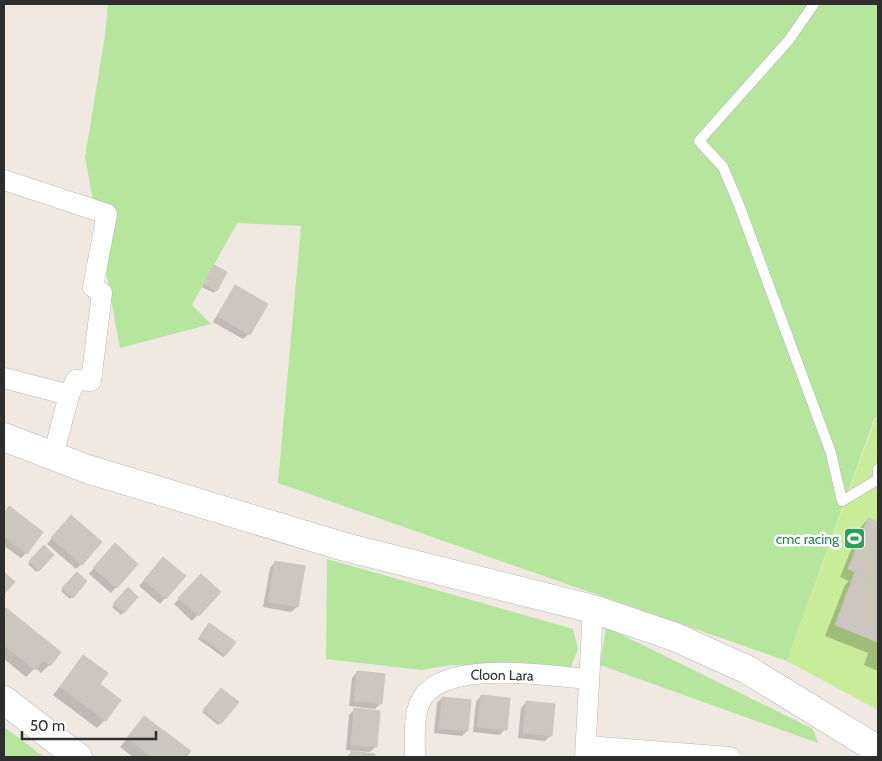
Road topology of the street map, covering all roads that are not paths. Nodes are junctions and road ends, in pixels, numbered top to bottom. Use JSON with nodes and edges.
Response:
{"nodes":[{"id":1,"x":814,"y":4,"type":"edge"},
{"id":2,"x":4,"y":180,"type":"edge"},
{"id":3,"x":4,"y":378,"type":"edge"},
{"id":4,"x":69,"y":395,"type":"junction"},
{"id":5,"x":4,"y":437,"type":"edge"},
{"id":6,"x":53,"y":456,"type":"junction"},
{"id":7,"x":878,"y":469,"type":"edge"},
{"id":8,"x":878,"y":481,"type":"edge"},
{"id":9,"x":592,"y":609,"type":"junction"},
{"id":10,"x":589,"y":679,"type":"junction"},
{"id":11,"x":4,"y":700,"type":"edge"},
{"id":12,"x":878,"y":750,"type":"edge"},
{"id":13,"x":586,"y":752,"type":"edge"},
{"id":14,"x":78,"y":757,"type":"edge"},
{"id":15,"x":414,"y":757,"type":"edge"},
{"id":16,"x":730,"y":757,"type":"edge"}],
"edges":[{"from":1,"to":8,"type":"lane"},
{"from":2,"to":4,"type":"street"},
{"from":3,"to":4,"type":"street"},
{"from":4,"to":6,"type":"street"},
{"from":5,"to":6,"type":"main road"},
{"from":6,"to":9,"type":"main road"},
{"from":7,"to":8,"type":"lane"},
{"from":9,"to":10,"type":"street"},
{"from":9,"to":12,"type":"main road"},
{"from":10,"to":13,"type":"street"},
{"from":10,"to":15,"type":"street","name":"Cloon Lara"},
{"from":11,"to":14,"type":"main road"},
{"from":13,"to":16,"type":"street"}]}
